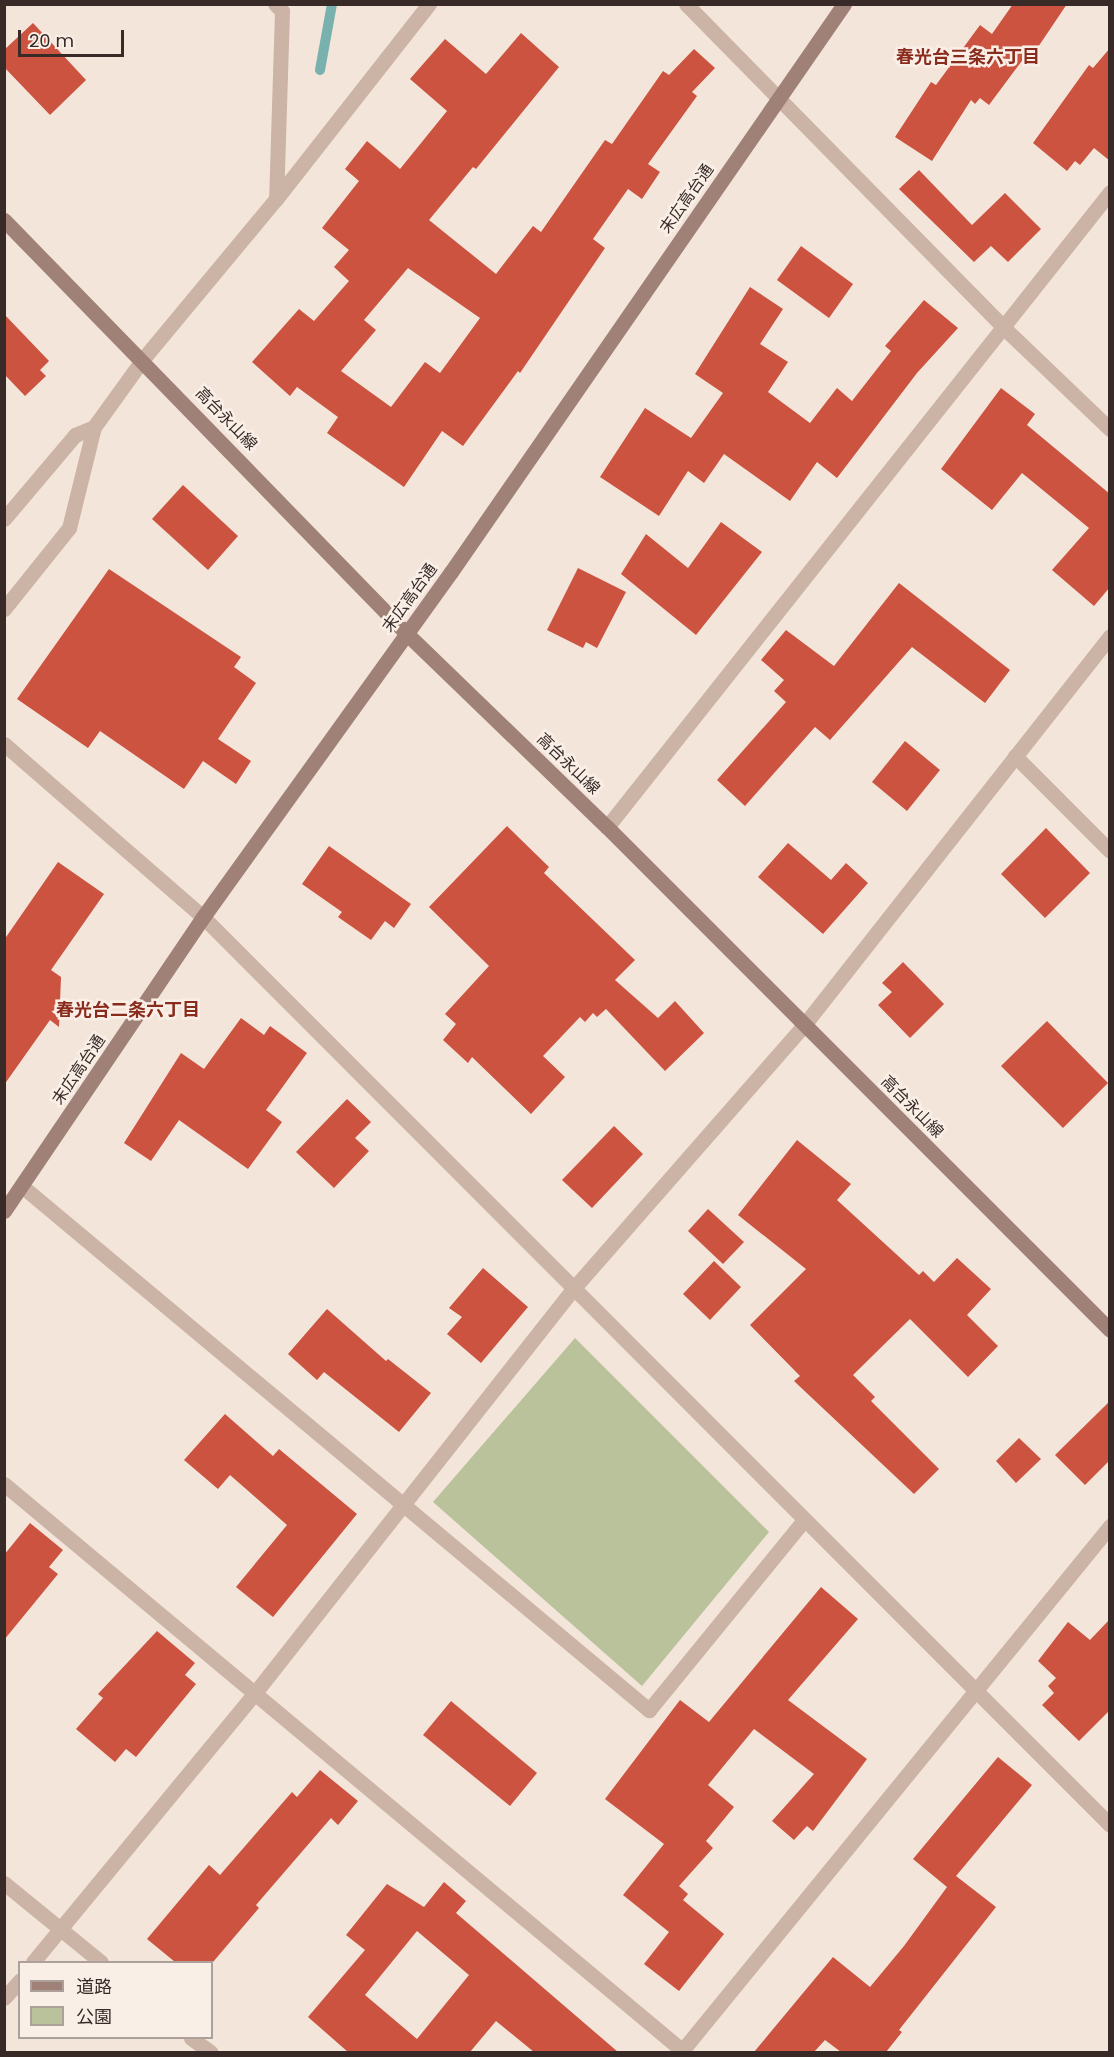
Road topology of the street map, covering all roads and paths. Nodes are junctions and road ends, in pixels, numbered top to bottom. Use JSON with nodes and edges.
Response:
{"nodes":[{"id":1,"x":275,"y":4,"type":"edge"},
{"id":2,"x":429,"y":4,"type":"edge"},
{"id":3,"x":686,"y":4,"type":"edge"},
{"id":4,"x":844,"y":4,"type":"edge"},
{"id":5,"x":779,"y":96,"type":"junction"},
{"id":6,"x":1110,"y":192,"type":"edge"},
{"id":7,"x":276,"y":199,"type":"junction"},
{"id":8,"x":4,"y":220,"type":"edge"},
{"id":9,"x":1001,"y":325,"type":"junction"},
{"id":10,"x":143,"y":358,"type":"junction"},
{"id":11,"x":94,"y":427,"type":"junction"},
{"id":12,"x":1110,"y":429,"type":"edge"},
{"id":13,"x":4,"y":519,"type":"edge"},
{"id":14,"x":4,"y":609,"type":"edge"},
{"id":15,"x":406,"y":633,"type":"junction"},
{"id":16,"x":1110,"y":636,"type":"edge"},
{"id":17,"x":4,"y":744,"type":"edge"},
{"id":18,"x":1015,"y":756,"type":"junction"},
{"id":19,"x":607,"y":827,"type":"junction"},
{"id":20,"x":1110,"y":851,"type":"edge"},
{"id":21,"x":203,"y":917,"type":"junction"},
{"id":22,"x":804,"y":1025,"type":"junction"},
{"id":23,"x":23,"y":1187,"type":"junction"},
{"id":24,"x":4,"y":1211,"type":"edge"},
{"id":25,"x":573,"y":1289,"type":"junction"},
{"id":26,"x":1110,"y":1330,"type":"edge"},
{"id":27,"x":4,"y":1484,"type":"edge"},
{"id":28,"x":404,"y":1504,"type":"junction"},
{"id":29,"x":804,"y":1520,"type":"junction"},
{"id":30,"x":1110,"y":1526,"type":"edge"},
{"id":31,"x":977,"y":1692,"type":"junction"},
{"id":32,"x":254,"y":1694,"type":"junction"},
{"id":33,"x":1110,"y":1825,"type":"edge"},
{"id":34,"x":4,"y":1883,"type":"edge"},
{"id":35,"x":61,"y":1929,"type":"junction"},
{"id":36,"x":34,"y":1961,"type":"edge"},
{"id":37,"x":100,"y":1961,"type":"edge"},
{"id":38,"x":18,"y":1982,"type":"edge"},
{"id":39,"x":4,"y":1998,"type":"edge"},
{"id":40,"x":194,"y":2039,"type":"edge"},
{"id":41,"x":210,"y":2052,"type":"edge"},
{"id":42,"x":683,"y":2052,"type":"edge"}],
"edges":[{"from":1,"to":7,"type":"street"},
{"from":2,"to":7,"type":"street"},
{"from":3,"to":5,"type":"street"},
{"from":4,"to":5,"type":"street","name":"末広高台通"},
{"from":5,"to":9,"type":"street"},
{"from":5,"to":15,"type":"street","name":"末広高台通"},
{"from":6,"to":9,"type":"street"},
{"from":7,"to":10,"type":"street"},
{"from":8,"to":10,"type":"street","name":"高台永山線"},
{"from":9,"to":12,"type":"street"},
{"from":9,"to":19,"type":"street"},
{"from":10,"to":11,"type":"street"},
{"from":10,"to":15,"type":"street","name":"高台永山線"},
{"from":11,"to":13,"type":"street"},
{"from":11,"to":14,"type":"street"},
{"from":15,"to":19,"type":"street","name":"高台永山線"},
{"from":15,"to":21,"type":"street","name":"末広高台通"},
{"from":16,"to":18,"type":"street"},
{"from":17,"to":21,"type":"street"},
{"from":18,"to":20,"type":"street"},
{"from":18,"to":22,"type":"street"},
{"from":19,"to":22,"type":"street","name":"高台永山線"},
{"from":21,"to":23,"type":"street","name":"末広高台通"},
{"from":21,"to":25,"type":"street"},
{"from":22,"to":25,"type":"street"},
{"from":22,"to":26,"type":"street","name":"高台永山線"},
{"from":23,"to":24,"type":"street","name":"末広高台通"},
{"from":23,"to":28,"type":"street"},
{"from":25,"to":28,"type":"street"},
{"from":25,"to":29,"type":"street"},
{"from":27,"to":32,"type":"street"},
{"from":28,"to":29,"type":"street"},
{"from":28,"to":32,"type":"street"},
{"from":29,"to":31,"type":"street"},
{"from":30,"to":31,"type":"street"},
{"from":31,"to":33,"type":"street"},
{"from":31,"to":42,"type":"street"},
{"from":32,"to":35,"type":"street"},
{"from":32,"to":42,"type":"street"},
{"from":34,"to":35,"type":"street"},
{"from":35,"to":36,"type":"street"},
{"from":35,"to":37,"type":"street"},
{"from":38,"to":39,"type":"street"},
{"from":40,"to":41,"type":"street"}]}
